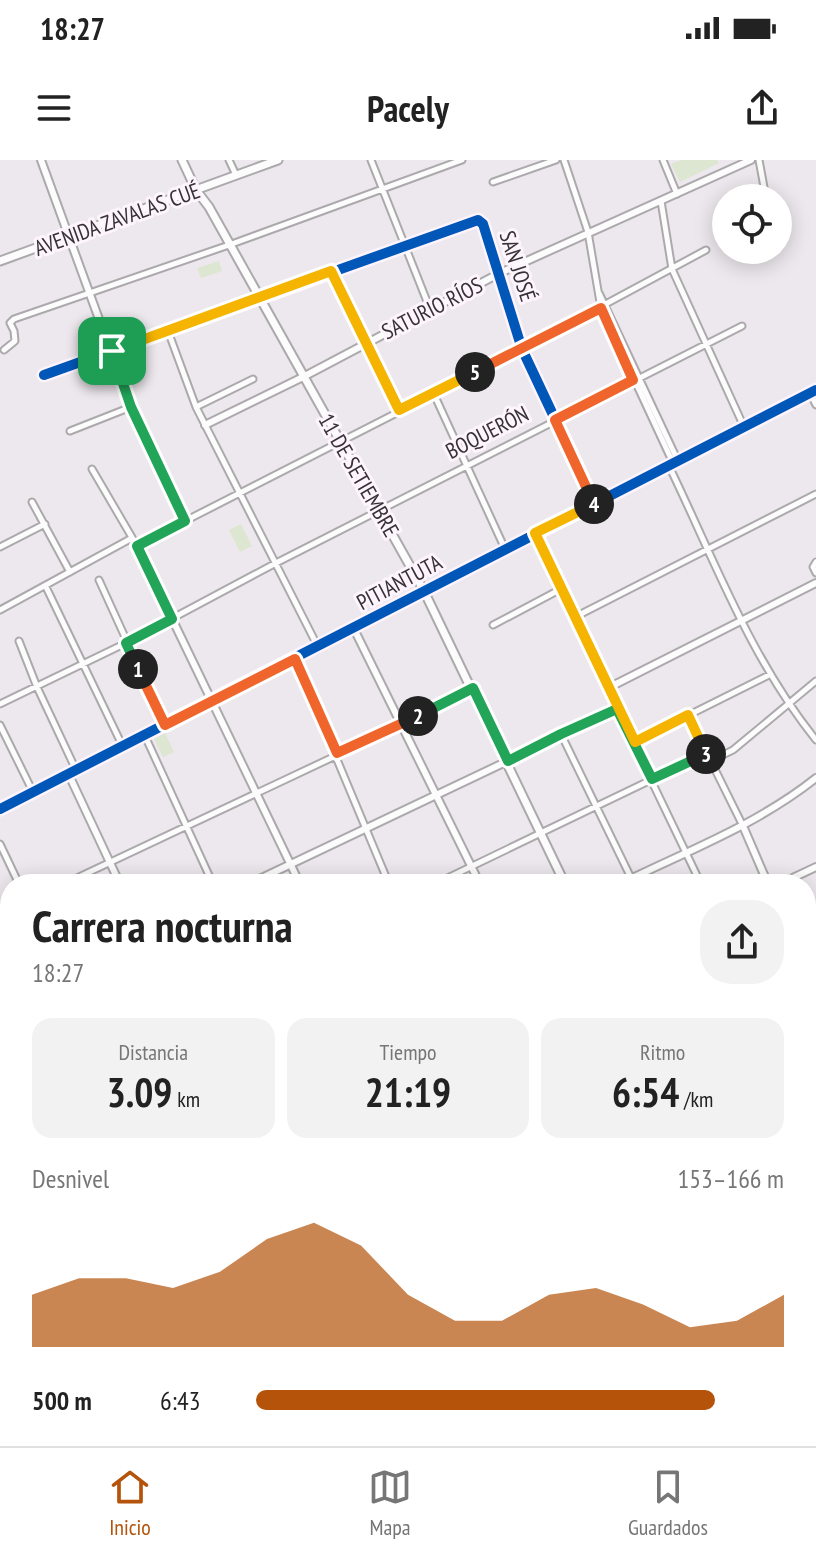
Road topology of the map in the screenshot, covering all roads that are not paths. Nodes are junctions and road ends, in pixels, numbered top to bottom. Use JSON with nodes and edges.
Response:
{"nodes":[{"id":1,"x":41,"y":160,"type":"edge"},
{"id":2,"x":182,"y":160,"type":"edge"},
{"id":3,"x":229,"y":160,"type":"edge"},
{"id":4,"x":278,"y":160,"type":"edge"},
{"id":5,"x":371,"y":160,"type":"edge"},
{"id":6,"x":462,"y":160,"type":"edge"},
{"id":7,"x":556,"y":160,"type":"edge"},
{"id":8,"x":564,"y":160,"type":"edge"},
{"id":9,"x":663,"y":160,"type":"edge"},
{"id":10,"x":751,"y":160,"type":"edge"},
{"id":11,"x":759,"y":160,"type":"edge"},
{"id":12,"x":236,"y":175,"type":"junction"},
{"id":13,"x":493,"y":182,"type":"dead end"},
{"id":14,"x":763,"y":184,"type":"edge"},
{"id":15,"x":383,"y":188,"type":"junction"},
{"id":16,"x":196,"y":190,"type":"junction"},
{"id":17,"x":677,"y":194,"type":"junction"},
{"id":18,"x":661,"y":201,"type":"junction"},
{"id":19,"x":588,"y":232,"type":"junction"},
{"id":20,"x":70,"y":238,"type":"junction"},
{"id":21,"x":229,"y":245,"type":"junction"},
{"id":22,"x":405,"y":245,"type":"junction"},
{"id":23,"x":706,"y":250,"type":"dead end"},
{"id":24,"x":0,"y":261,"type":"edge"},
{"id":25,"x":672,"y":269,"type":"junction"},
{"id":26,"x":331,"y":271,"type":"junction"},
{"id":27,"x":500,"y":273,"type":"junction"},
{"id":28,"x":91,"y":293,"type":"junction"},
{"id":29,"x":258,"y":297,"type":"junction"},
{"id":30,"x":603,"y":306,"type":"junction"},
{"id":31,"x":430,"y":309,"type":"junction"},
{"id":32,"x":742,"y":326,"type":"dead end"},
{"id":33,"x":168,"y":331,"type":"junction"},
{"id":34,"x":365,"y":342,"type":"junction"},
{"id":35,"x":706,"y":343,"type":"junction"},
{"id":36,"x":522,"y":349,"type":"junction"},
{"id":37,"x":4,"y":350,"type":"dead end"},
{"id":38,"x":112,"y":351,"type":"junction"},
{"id":39,"x":44,"y":375,"type":"dead end"},
{"id":40,"x":303,"y":377,"type":"junction"},
{"id":41,"x":636,"y":378,"type":"junction"},
{"id":42,"x":253,"y":379,"type":"dead end"},
{"id":43,"x":433,"y":392,"type":"junction"},
{"id":44,"x":813,"y":392,"type":"edge"},
{"id":45,"x":816,"y":405,"type":"edge"},
{"id":46,"x":131,"y":407,"type":"junction"},
{"id":47,"x":196,"y":407,"type":"junction"},
{"id":48,"x":399,"y":410,"type":"junction"},
{"id":49,"x":555,"y":420,"type":"junction"},
{"id":50,"x":205,"y":425,"type":"junction"},
{"id":51,"x":744,"y":427,"type":"junction"},
{"id":52,"x":70,"y":431,"type":"dead end"},
{"id":53,"x":339,"y":441,"type":"junction"},
{"id":54,"x":673,"y":463,"type":"junction"},
{"id":55,"x":467,"y":465,"type":"junction"},
{"id":56,"x":92,"y":469,"type":"dead end"},
{"id":57,"x":240,"y":492,"type":"junction"},
{"id":58,"x":816,"y":494,"type":"edge"},
{"id":59,"x":32,"y":502,"type":"dead end"},
{"id":60,"x":595,"y":504,"type":"junction"},
{"id":61,"x":379,"y":510,"type":"junction"},
{"id":62,"x":185,"y":521,"type":"junction"},
{"id":63,"x":45,"y":524,"type":"junction"},
{"id":64,"x":535,"y":533,"type":"junction"},
{"id":65,"x":132,"y":538,"type":"junction"},
{"id":66,"x":137,"y":546,"type":"junction"},
{"id":67,"x":0,"y":547,"type":"edge"},
{"id":68,"x":709,"y":548,"type":"junction"},
{"id":69,"x":505,"y":549,"type":"junction"},
{"id":70,"x":816,"y":562,"type":"edge"},
{"id":71,"x":276,"y":563,"type":"junction"},
{"id":72,"x":70,"y":572,"type":"junction"},
{"id":73,"x":816,"y":573,"type":"edge"},
{"id":74,"x":99,"y":580,"type":"dead end"},
{"id":75,"x":816,"y":583,"type":"edge"},
{"id":76,"x":46,"y":587,"type":"junction"},
{"id":77,"x":561,"y":589,"type":"junction"},
{"id":78,"x":424,"y":591,"type":"junction"},
{"id":79,"x":0,"y":610,"type":"edge"},
{"id":80,"x":575,"y":617,"type":"junction"},
{"id":81,"x":172,"y":619,"type":"junction"},
{"id":82,"x":741,"y":620,"type":"junction"},
{"id":83,"x":493,"y":625,"type":"dead end"},
{"id":84,"x":354,"y":629,"type":"junction"},
{"id":85,"x":19,"y":641,"type":"dead end"},
{"id":86,"x":126,"y":643,"type":"junction"},
{"id":87,"x":318,"y":647,"type":"junction"},
{"id":88,"x":295,"y":659,"type":"junction"},
{"id":89,"x":83,"y":664,"type":"junction"},
{"id":90,"x":769,"y":675,"type":"junction"},
{"id":91,"x":816,"y":681,"type":"edge"},
{"id":92,"x":37,"y":687,"type":"junction"},
{"id":93,"x":473,"y":688,"type":"junction"},
{"id":94,"x":608,"y":688,"type":"junction"},
{"id":95,"x":211,"y":701,"type":"junction"},
{"id":96,"x":0,"y":704,"type":"edge"},
{"id":97,"x":788,"y":705,"type":"junction"},
{"id":98,"x":617,"y":709,"type":"junction"},
{"id":99,"x":688,"y":715,"type":"junction"},
{"id":100,"x":0,"y":725,"type":"edge"},
{"id":101,"x":165,"y":725,"type":"junction"},
{"id":102,"x":399,"y":726,"type":"junction"},
{"id":103,"x":561,"y":734,"type":"junction"},
{"id":104,"x":145,"y":736,"type":"junction"},
{"id":105,"x":816,"y":740,"type":"edge"},
{"id":106,"x":635,"y":742,"type":"junction"},
{"id":107,"x":9,"y":743,"type":"junction"},
{"id":108,"x":0,"y":747,"type":"edge"},
{"id":109,"x":123,"y":747,"type":"junction"},
{"id":110,"x":337,"y":753,"type":"junction"},
{"id":111,"x":707,"y":753,"type":"junction"},
{"id":112,"x":508,"y":761,"type":"junction"},
{"id":113,"x":710,"y":761,"type":"junction"},
{"id":114,"x":73,"y":772,"type":"junction"},
{"id":115,"x":816,"y":778,"type":"edge"},
{"id":116,"x":652,"y":779,"type":"junction"},
{"id":117,"x":33,"y":792,"type":"junction"},
{"id":118,"x":256,"y":792,"type":"junction"},
{"id":119,"x":436,"y":795,"type":"junction"},
{"id":120,"x":597,"y":806,"type":"junction"},
{"id":121,"x":0,"y":809,"type":"edge"},
{"id":122,"x":743,"y":826,"type":"junction"},
{"id":123,"x":186,"y":827,"type":"junction"},
{"id":124,"x":367,"y":828,"type":"junction"},
{"id":125,"x":542,"y":834,"type":"junction"},
{"id":126,"x":0,"y":844,"type":"edge"},
{"id":127,"x":687,"y":853,"type":"junction"},
{"id":128,"x":110,"y":862,"type":"junction"},
{"id":129,"x":290,"y":865,"type":"junction"},
{"id":130,"x":471,"y":867,"type":"junction"},
{"id":131,"x":14,"y":874,"type":"edge"},
{"id":132,"x":85,"y":874,"type":"edge"},
{"id":133,"x":115,"y":874,"type":"edge"},
{"id":134,"x":208,"y":874,"type":"edge"},
{"id":135,"x":271,"y":874,"type":"edge"},
{"id":136,"x":295,"y":874,"type":"edge"},
{"id":137,"x":385,"y":874,"type":"edge"},
{"id":138,"x":456,"y":874,"type":"edge"},
{"id":139,"x":475,"y":874,"type":"edge"},
{"id":140,"x":560,"y":874,"type":"edge"},
{"id":141,"x":629,"y":874,"type":"edge"},
{"id":142,"x":646,"y":874,"type":"edge"},
{"id":143,"x":696,"y":874,"type":"edge"},
{"id":144,"x":764,"y":874,"type":"edge"}],
"edges":[{"from":1,"to":20,"type":"street"},
{"from":2,"to":16,"type":"main road","name":"11 DE SETIEMBRE"},
{"from":3,"to":12,"type":"street"},
{"from":4,"to":12,"type":"main road","name":"AVENIDA ZAVALAS CUÉ"},
{"from":5,"to":15,"type":"street"},
{"from":6,"to":15,"type":"street"},
{"from":7,"to":13,"type":"street"},
{"from":8,"to":19,"type":"street"},
{"from":9,"to":17,"type":"street"},
{"from":10,"to":17,"type":"street","name":"SATURIO RÍOS"},
{"from":11,"to":14,"type":"street"},
{"from":12,"to":16,"type":"main road","name":"AVENIDA ZAVALAS CUÉ"},
{"from":15,"to":21,"type":"street"},
{"from":15,"to":22,"type":"street"},
{"from":16,"to":20,"type":"main road","name":"AVENIDA ZAVALAS CUÉ"},
{"from":16,"to":21,"type":"main road","name":"11 DE SETIEMBRE"},
{"from":17,"to":18,"type":"street","name":"SATURIO RÍOS"},
{"from":18,"to":19,"type":"street","name":"SATURIO RÍOS"},
{"from":18,"to":25,"type":"street"},
{"from":19,"to":27,"type":"street","name":"SATURIO RÍOS"},
{"from":19,"to":30,"type":"street"},
{"from":20,"to":24,"type":"main road","name":"AVENIDA ZAVALAS CUÉ"},
{"from":20,"to":28,"type":"street"},
{"from":21,"to":28,"type":"street"},
{"from":21,"to":29,"type":"main road","name":"11 DE SETIEMBRE"},
{"from":22,"to":26,"type":"street"},
{"from":22,"to":27,"type":"street","name":"SAN JOSÉ"},
{"from":22,"to":31,"type":"street"},
{"from":23,"to":25,"type":"street"},
{"from":25,"to":30,"type":"street"},
{"from":25,"to":35,"type":"street"},
{"from":26,"to":29,"type":"street"},
{"from":26,"to":34,"type":"street"},
{"from":27,"to":31,"type":"street","name":"SATURIO RÍOS"},
{"from":27,"to":36,"type":"street","name":"SAN JOSÉ"},
{"from":28,"to":37,"type":"street"},
{"from":28,"to":38,"type":"street"},
{"from":29,"to":33,"type":"street"},
{"from":29,"to":40,"type":"main road","name":"11 DE SETIEMBRE"},
{"from":30,"to":36,"type":"street"},
{"from":30,"to":41,"type":"street"},
{"from":31,"to":34,"type":"street","name":"SATURIO RÍOS"},
{"from":32,"to":35,"type":"street","name":"BOQUERÓN"},
{"from":33,"to":38,"type":"street"},
{"from":33,"to":47,"type":"street"},
{"from":34,"to":40,"type":"street","name":"SATURIO RÍOS"},
{"from":34,"to":48,"type":"street"},
{"from":35,"to":41,"type":"street","name":"BOQUERÓN"},
{"from":35,"to":51,"type":"street"},
{"from":36,"to":43,"type":"street"},
{"from":36,"to":49,"type":"street","name":"SAN JOSÉ"},
{"from":38,"to":39,"type":"street"},
{"from":38,"to":46,"type":"street"},
{"from":40,"to":50,"type":"street","name":"SATURIO RÍOS"},
{"from":40,"to":53,"type":"main road","name":"11 DE SETIEMBRE"},
{"from":41,"to":49,"type":"street","name":"BOQUERÓN"},
{"from":41,"to":54,"type":"street"},
{"from":42,"to":47,"type":"street"},
{"from":43,"to":48,"type":"street"},
{"from":43,"to":55,"type":"street"},
{"from":44,"to":45,"type":"street"},
{"from":44,"to":51,"type":"street","name":"PITIANTUTA"},
{"from":46,"to":52,"type":"street"},
{"from":46,"to":62,"type":"street"},
{"from":47,"to":50,"type":"street"},
{"from":48,"to":53,"type":"street"},
{"from":49,"to":55,"type":"street","name":"BOQUERÓN"},
{"from":49,"to":60,"type":"street","name":"SAN JOSÉ"},
{"from":50,"to":57,"type":"street"},
{"from":51,"to":54,"type":"street","name":"PITIANTUTA"},
{"from":53,"to":57,"type":"street"},
{"from":53,"to":61,"type":"main road","name":"11 DE SETIEMBRE"},
{"from":54,"to":60,"type":"street","name":"PITIANTUTA"},
{"from":54,"to":68,"type":"street"},
{"from":55,"to":61,"type":"street","name":"BOQUERÓN"},
{"from":55,"to":69,"type":"street"},
{"from":56,"to":65,"type":"street"},
{"from":57,"to":62,"type":"street"},
{"from":57,"to":71,"type":"street"},
{"from":58,"to":68,"type":"street"},
{"from":59,"to":63,"type":"street"},
{"from":60,"to":64,"type":"street","name":"PITIANTUTA"},
{"from":61,"to":71,"type":"street","name":"BOQUERÓN"},
{"from":61,"to":78,"type":"main road","name":"11 DE SETIEMBRE"},
{"from":62,"to":66,"type":"street"},
{"from":63,"to":67,"type":"street"},
{"from":63,"to":72,"type":"street"},
{"from":64,"to":69,"type":"street","name":"PITIANTUTA"},
{"from":64,"to":77,"type":"street"},
{"from":65,"to":66,"type":"street"},
{"from":65,"to":72,"type":"street"},
{"from":66,"to":81,"type":"street"},
{"from":68,"to":80,"type":"street"},
{"from":68,"to":82,"type":"street"},
{"from":69,"to":78,"type":"street","name":"PITIANTUTA"},
{"from":70,"to":73,"type":"street"},
{"from":71,"to":81,"type":"street","name":"BOQUERÓN"},
{"from":71,"to":87,"type":"street"},
{"from":72,"to":76,"type":"street"},
{"from":74,"to":86,"type":"street"},
{"from":75,"to":82,"type":"street"},
{"from":76,"to":79,"type":"street"},
{"from":76,"to":89,"type":"street"},
{"from":77,"to":80,"type":"street"},
{"from":77,"to":83,"type":"street"},
{"from":78,"to":84,"type":"street","name":"PITIANTUTA"},
{"from":78,"to":93,"type":"main road","name":"11 DE SETIEMBRE"},
{"from":80,"to":94,"type":"street"},
{"from":81,"to":86,"type":"street","name":"BOQUERÓN"},
{"from":81,"to":95,"type":"street"},
{"from":82,"to":90,"type":"street"},
{"from":82,"to":94,"type":"street"},
{"from":84,"to":87,"type":"street","name":"PITIANTUTA"},
{"from":84,"to":102,"type":"street"},
{"from":85,"to":92,"type":"street"},
{"from":86,"to":89,"type":"street","name":"BOQUERÓN"},
{"from":86,"to":101,"type":"street"},
{"from":87,"to":88,"type":"street","name":"PITIANTUTA"},
{"from":88,"to":95,"type":"street","name":"PITIANTUTA"},
{"from":88,"to":110,"type":"street"},
{"from":89,"to":92,"type":"street","name":"BOQUERÓN"},
{"from":89,"to":109,"type":"street"},
{"from":90,"to":97,"type":"street"},
{"from":90,"to":99,"type":"street"},
{"from":91,"to":97,"type":"street"},
{"from":92,"to":96,"type":"street","name":"BOQUERÓN"},
{"from":92,"to":114,"type":"street"},
{"from":93,"to":102,"type":"street"},
{"from":93,"to":112,"type":"main road","name":"11 DE SETIEMBRE"},
{"from":94,"to":98,"type":"street"},
{"from":95,"to":101,"type":"street","name":"PITIANTUTA"},
{"from":95,"to":118,"type":"street"},
{"from":97,"to":105,"type":"street"},
{"from":97,"to":113,"type":"street"},
{"from":98,"to":103,"type":"street"},
{"from":98,"to":106,"type":"street"},
{"from":99,"to":106,"type":"street"},
{"from":99,"to":111,"type":"street"},
{"from":100,"to":107,"type":"street"},
{"from":101,"to":104,"type":"street","name":"PITIANTUTA"},
{"from":102,"to":110,"type":"street"},
{"from":102,"to":119,"type":"street"},
{"from":103,"to":112,"type":"street"},
{"from":103,"to":120,"type":"street"},
{"from":104,"to":109,"type":"street","name":"PITIANTUTA"},
{"from":104,"to":123,"type":"street"},
{"from":106,"to":116,"type":"street"},
{"from":107,"to":108,"type":"street"},
{"from":107,"to":117,"type":"street"},
{"from":109,"to":114,"type":"street","name":"PITIANTUTA"},
{"from":110,"to":118,"type":"street"},
{"from":110,"to":124,"type":"street"},
{"from":111,"to":113,"type":"street"},
{"from":111,"to":116,"type":"street"},
{"from":112,"to":119,"type":"street"},
{"from":112,"to":125,"type":"main road","name":"11 DE SETIEMBRE"},
{"from":113,"to":122,"type":"street"},
{"from":114,"to":117,"type":"street","name":"PITIANTUTA"},
{"from":114,"to":128,"type":"street"},
{"from":115,"to":122,"type":"street"},
{"from":116,"to":120,"type":"street"},
{"from":116,"to":127,"type":"street"},
{"from":117,"to":121,"type":"street","name":"PITIANTUTA"},
{"from":118,"to":123,"type":"street"},
{"from":118,"to":129,"type":"street"},
{"from":119,"to":124,"type":"street"},
{"from":119,"to":130,"type":"street"},
{"from":120,"to":125,"type":"street"},
{"from":120,"to":141,"type":"street"},
{"from":122,"to":127,"type":"street"},
{"from":122,"to":144,"type":"street"},
{"from":123,"to":128,"type":"street"},
{"from":123,"to":134,"type":"street"},
{"from":124,"to":129,"type":"street"},
{"from":124,"to":137,"type":"street"},
{"from":125,"to":130,"type":"street"},
{"from":125,"to":140,"type":"main road","name":"11 DE SETIEMBRE"},
{"from":126,"to":131,"type":"street"},
{"from":127,"to":142,"type":"street"},
{"from":127,"to":143,"type":"street"},
{"from":128,"to":132,"type":"street"},
{"from":128,"to":133,"type":"street"},
{"from":129,"to":135,"type":"street"},
{"from":129,"to":136,"type":"street"},
{"from":130,"to":138,"type":"street"},
{"from":130,"to":139,"type":"street"}]}
